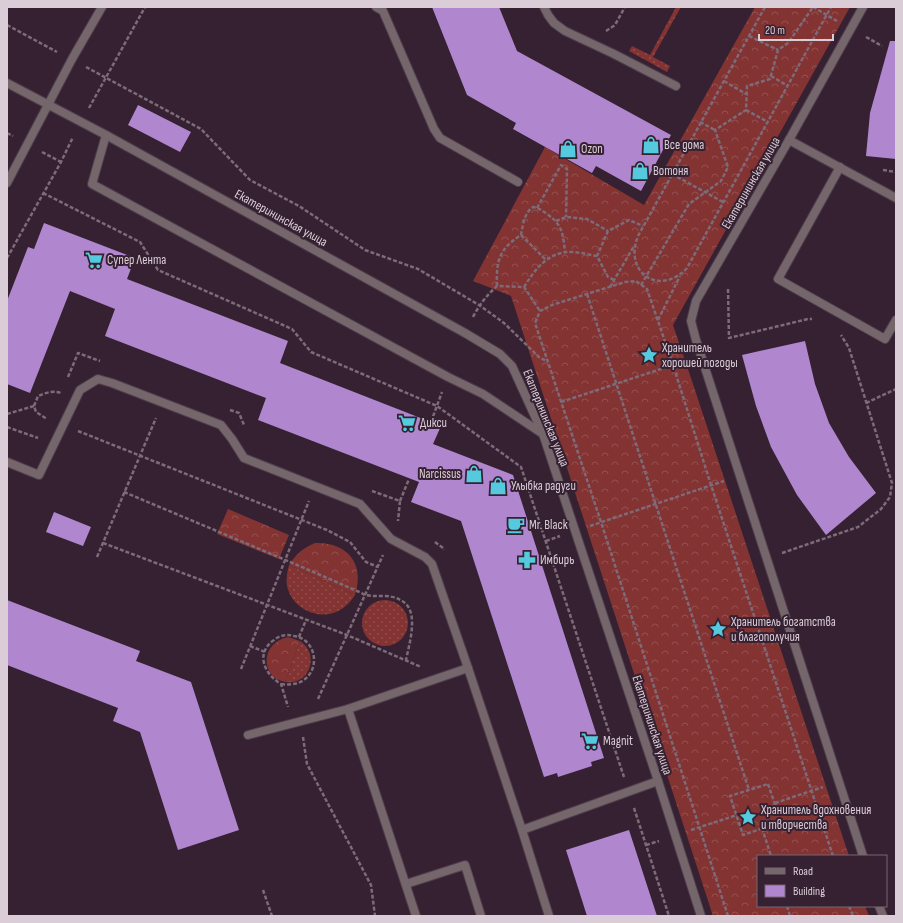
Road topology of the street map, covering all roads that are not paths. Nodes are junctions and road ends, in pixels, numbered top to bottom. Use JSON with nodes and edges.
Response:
{"nodes":[{"id":1,"x":102,"y":7,"type":"edge"},
{"id":2,"x":376,"y":7,"type":"edge"},
{"id":3,"x":544,"y":7,"type":"edge"},
{"id":4,"x":863,"y":7,"type":"edge"},
{"id":5,"x":7,"y":83,"type":"edge"},
{"id":6,"x":676,"y":86,"type":"dead end"},
{"id":7,"x":48,"y":105,"type":"junction"},
{"id":8,"x":106,"y":135,"type":"junction"},
{"id":9,"x":790,"y":140,"type":"junction"},
{"id":10,"x":840,"y":167,"type":"junction"},
{"id":11,"x":518,"y":182,"type":"dead end"},
{"id":12,"x":7,"y":183,"type":"edge"},
{"id":13,"x":896,"y":198,"type":"edge"},
{"id":14,"x":896,"y":320,"type":"edge"},
{"id":15,"x":543,"y":434,"type":"junction"},
{"id":16,"x":7,"y":462,"type":"edge"},
{"id":17,"x":468,"y":668,"type":"junction"},
{"id":18,"x":348,"y":708,"type":"junction"},
{"id":19,"x":248,"y":735,"type":"dead end"},
{"id":20,"x":658,"y":781,"type":"junction"},
{"id":21,"x":522,"y":830,"type":"junction"},
{"id":22,"x":863,"y":855,"type":"edge"},
{"id":23,"x":406,"y":884,"type":"junction"},
{"id":24,"x":416,"y":916,"type":"edge"},
{"id":25,"x":481,"y":916,"type":"edge"},
{"id":26,"x":549,"y":916,"type":"edge"},
{"id":27,"x":701,"y":916,"type":"edge"}],
"edges":[{"from":1,"to":7,"type":"street"},
{"from":2,"to":11,"type":"street"},
{"from":3,"to":6,"type":"street"},
{"from":4,"to":9,"type":"street","name":"Екатерининская улица"},
{"from":5,"to":7,"type":"street","name":"Екатерининская улица"},
{"from":7,"to":8,"type":"street","name":"Екатерининская улица"},
{"from":7,"to":12,"type":"street"},
{"from":8,"to":15,"type":"street","name":"Екатерининская улица"},
{"from":8,"to":15,"type":"street"},
{"from":9,"to":10,"type":"street"},
{"from":9,"to":22,"type":"street","name":"Екатерининская улица"},
{"from":10,"to":13,"type":"street"},
{"from":10,"to":14,"type":"street"},
{"from":15,"to":20,"type":"street","name":"Екатерининская улица"},
{"from":16,"to":17,"type":"street"},
{"from":17,"to":18,"type":"street"},
{"from":17,"to":21,"type":"street"},
{"from":18,"to":19,"type":"street"},
{"from":18,"to":23,"type":"street"},
{"from":20,"to":21,"type":"street"},
{"from":20,"to":27,"type":"street","name":"Екатерининская улица"},
{"from":21,"to":26,"type":"street"},
{"from":23,"to":24,"type":"street"},
{"from":23,"to":25,"type":"street"}]}
